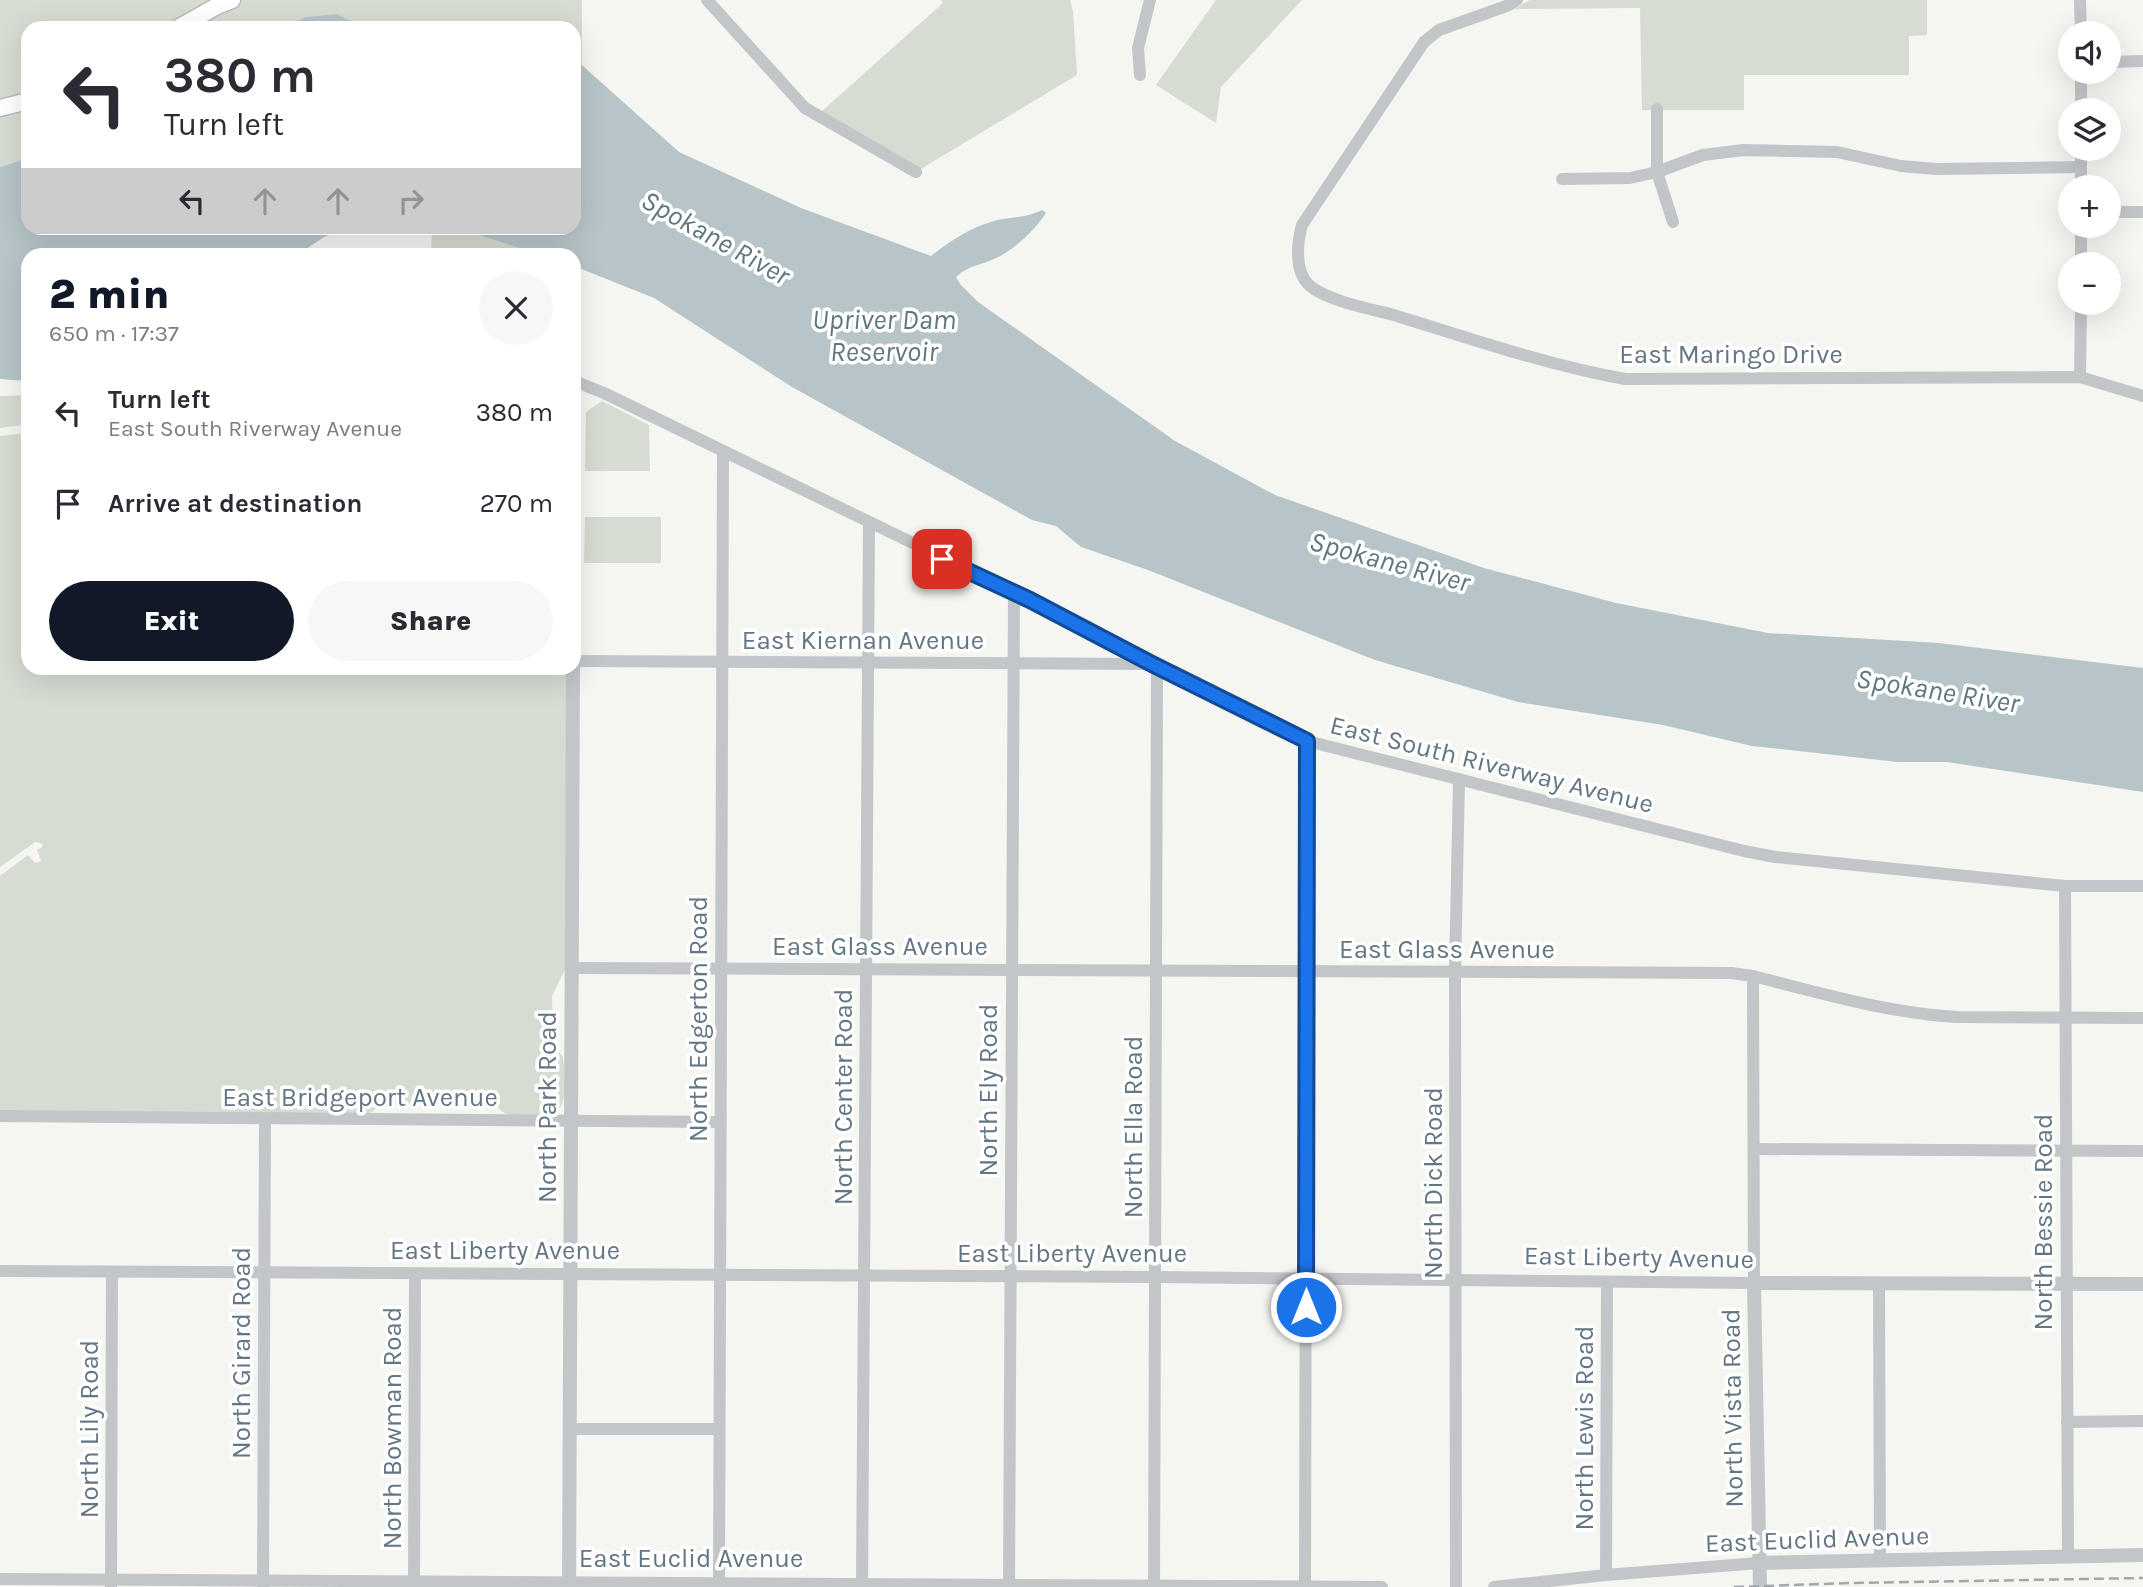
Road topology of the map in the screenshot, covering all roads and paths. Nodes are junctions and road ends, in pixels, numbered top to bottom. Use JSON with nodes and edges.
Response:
{"nodes":[{"id":1,"x":232,"y":0,"type":"edge"},
{"id":2,"x":707,"y":0,"type":"edge"},
{"id":3,"x":1150,"y":0,"type":"edge"},
{"id":4,"x":1517,"y":0,"type":"edge"},
{"id":5,"x":2080,"y":0,"type":"edge"},
{"id":6,"x":190,"y":21,"type":"edge"},
{"id":7,"x":2081,"y":21,"type":"edge"},
{"id":8,"x":2143,"y":61,"type":"edge"},
{"id":9,"x":2121,"y":62,"type":"edge"},
{"id":10,"x":1140,"y":75,"type":"dead end"},
{"id":11,"x":21,"y":103,"type":"edge"},
{"id":12,"x":0,"y":108,"type":"edge"},
{"id":13,"x":1657,"y":109,"type":"dead end"},
{"id":14,"x":2081,"y":161,"type":"edge"},
{"id":15,"x":2081,"y":167,"type":"junction"},
{"id":16,"x":916,"y":172,"type":"dead end"},
{"id":17,"x":1657,"y":172,"type":"junction"},
{"id":18,"x":2081,"y":175,"type":"edge"},
{"id":19,"x":1562,"y":180,"type":"dead end"},
{"id":20,"x":2121,"y":212,"type":"edge"},
{"id":21,"x":2143,"y":212,"type":"edge"},
{"id":22,"x":1673,"y":222,"type":"dead end"},
{"id":23,"x":2081,"y":315,"type":"edge"},
{"id":24,"x":2080,"y":377,"type":"junction"},
{"id":25,"x":581,"y":385,"type":"edge"},
{"id":26,"x":2143,"y":396,"type":"edge"},
{"id":27,"x":723,"y":452,"type":"junction"},
{"id":28,"x":869,"y":523,"type":"junction"},
{"id":29,"x":1014,"y":594,"type":"junction"},
{"id":30,"x":581,"y":661,"type":"edge"},
{"id":31,"x":722,"y":662,"type":"junction"},
{"id":32,"x":868,"y":663,"type":"junction"},
{"id":33,"x":1013,"y":664,"type":"junction"},
{"id":34,"x":1155,"y":665,"type":"junction"},
{"id":35,"x":573,"y":675,"type":"edge"},
{"id":36,"x":1307,"y":741,"type":"junction"},
{"id":37,"x":1459,"y":779,"type":"junction"},
{"id":38,"x":2065,"y":886,"type":"junction"},
{"id":39,"x":2143,"y":886,"type":"edge"},
{"id":40,"x":572,"y":968,"type":"junction"},
{"id":41,"x":721,"y":968,"type":"junction"},
{"id":42,"x":867,"y":969,"type":"junction"},
{"id":43,"x":1012,"y":970,"type":"junction"},
{"id":44,"x":1157,"y":971,"type":"junction"},
{"id":45,"x":1305,"y":971,"type":"junction"},
{"id":46,"x":1455,"y":972,"type":"junction"},
{"id":47,"x":1753,"y":976,"type":"junction"},
{"id":48,"x":2065,"y":1018,"type":"junction"},
{"id":49,"x":2143,"y":1018,"type":"edge"},
{"id":50,"x":0,"y":1116,"type":"edge"},
{"id":51,"x":265,"y":1119,"type":"junction"},
{"id":52,"x":571,"y":1121,"type":"junction"},
{"id":53,"x":720,"y":1122,"type":"junction"},
{"id":54,"x":1754,"y":1149,"type":"junction"},
{"id":55,"x":2066,"y":1151,"type":"junction"},
{"id":56,"x":2143,"y":1151,"type":"edge"},
{"id":57,"x":0,"y":1271,"type":"edge"},
{"id":58,"x":112,"y":1272,"type":"junction"},
{"id":59,"x":264,"y":1273,"type":"junction"},
{"id":60,"x":415,"y":1274,"type":"junction"},
{"id":61,"x":570,"y":1275,"type":"junction"},
{"id":62,"x":720,"y":1276,"type":"junction"},
{"id":63,"x":864,"y":1276,"type":"junction"},
{"id":64,"x":1010,"y":1277,"type":"junction"},
{"id":65,"x":1155,"y":1277,"type":"junction"},
{"id":66,"x":1306,"y":1279,"type":"junction"},
{"id":67,"x":1456,"y":1279,"type":"junction"},
{"id":68,"x":1607,"y":1282,"type":"junction"},
{"id":69,"x":1754,"y":1283,"type":"junction"},
{"id":70,"x":1879,"y":1283,"type":"junction"},
{"id":71,"x":2066,"y":1284,"type":"junction"},
{"id":72,"x":2143,"y":1284,"type":"edge"},
{"id":73,"x":2143,"y":1421,"type":"edge"},
{"id":74,"x":2067,"y":1422,"type":"junction"},
{"id":75,"x":570,"y":1429,"type":"junction"},
{"id":76,"x":719,"y":1429,"type":"junction"},
{"id":77,"x":2143,"y":1555,"type":"edge"},
{"id":78,"x":2068,"y":1557,"type":"junction"},
{"id":79,"x":1880,"y":1560,"type":"junction"},
{"id":80,"x":1759,"y":1563,"type":"junction"},
{"id":81,"x":1606,"y":1575,"type":"junction"},
{"id":82,"x":0,"y":1579,"type":"edge"},
{"id":83,"x":414,"y":1581,"type":"junction"},
{"id":84,"x":111,"y":1583,"type":"edge"},
{"id":85,"x":263,"y":1584,"type":"edge"},
{"id":86,"x":569,"y":1584,"type":"edge"},
{"id":87,"x":719,"y":1585,"type":"edge"},
{"id":88,"x":862,"y":1585,"type":"edge"},
{"id":89,"x":1009,"y":1586,"type":"edge"},
{"id":90,"x":1154,"y":1586,"type":"edge"},
{"id":91,"x":1304,"y":1586,"type":"edge"},
{"id":92,"x":1381,"y":1587,"type":"edge"},
{"id":93,"x":1456,"y":1587,"type":"edge"},
{"id":94,"x":1494,"y":1587,"type":"edge"},
{"id":95,"x":1760,"y":1587,"type":"edge"}],
"edges":[{"from":1,"to":6,"type":"main road"},
{"from":2,"to":16,"type":"street"},
{"from":3,"to":10,"type":"street"},
{"from":4,"to":24,"type":"street","name":"East Maringo Drive"},
{"from":5,"to":7,"type":"street"},
{"from":8,"to":9,"type":"street"},
{"from":11,"to":12,"type":"main road"},
{"from":13,"to":17,"type":"street"},
{"from":14,"to":15,"type":"street"},
{"from":15,"to":17,"type":"street"},
{"from":15,"to":18,"type":"street"},
{"from":17,"to":19,"type":"street"},
{"from":17,"to":22,"type":"street"},
{"from":20,"to":21,"type":"street"},
{"from":23,"to":24,"type":"street"},
{"from":24,"to":26,"type":"street","name":"East Maringo Drive"},
{"from":25,"to":27,"type":"street","name":"East South Riverway Avenue"},
{"from":27,"to":28,"type":"street","name":"East South Riverway Avenue"},
{"from":27,"to":31,"type":"street","name":"North Edgerton Road"},
{"from":28,"to":29,"type":"street","name":"East South Riverway Avenue"},
{"from":28,"to":32,"type":"street","name":"North Center Road"},
{"from":29,"to":33,"type":"street","name":"North Ely Road"},
{"from":29,"to":34,"type":"street","name":"East South Riverway Avenue"},
{"from":30,"to":31,"type":"street","name":"East Kiernan Avenue"},
{"from":31,"to":32,"type":"street","name":"East Kiernan Avenue"},
{"from":31,"to":41,"type":"street","name":"North Edgerton Road"},
{"from":32,"to":33,"type":"street","name":"East Kiernan Avenue"},
{"from":32,"to":42,"type":"street","name":"North Center Road"},
{"from":33,"to":34,"type":"street","name":"East Kiernan Avenue"},
{"from":33,"to":43,"type":"street","name":"North Ely Road"},
{"from":34,"to":36,"type":"street","name":"East South Riverway Avenue"},
{"from":34,"to":44,"type":"street","name":"North Ella Road"},
{"from":35,"to":40,"type":"street","name":"North Park Road"},
{"from":36,"to":37,"type":"street","name":"East South Riverway Avenue"},
{"from":36,"to":45,"type":"street"},
{"from":37,"to":38,"type":"street","name":"East South Riverway Avenue"},
{"from":37,"to":46,"type":"street","name":"North Dick Road"},
{"from":38,"to":39,"type":"street","name":"East South Riverway Avenue"},
{"from":38,"to":48,"type":"street","name":"North Bessie Road"},
{"from":40,"to":41,"type":"street","name":"East Glass Avenue"},
{"from":40,"to":52,"type":"street","name":"North Park Road"},
{"from":41,"to":42,"type":"street","name":"East Glass Avenue"},
{"from":41,"to":53,"type":"street","name":"North Edgerton Road"},
{"from":42,"to":43,"type":"street","name":"East Glass Avenue"},
{"from":42,"to":63,"type":"street","name":"North Center Road"},
{"from":43,"to":44,"type":"street","name":"East Glass Avenue"},
{"from":43,"to":64,"type":"street","name":"North Ely Road"},
{"from":44,"to":45,"type":"street","name":"East Glass Avenue"},
{"from":44,"to":65,"type":"street","name":"North Ella Road"},
{"from":45,"to":46,"type":"street","name":"East Glass Avenue"},
{"from":45,"to":66,"type":"street"},
{"from":46,"to":47,"type":"street","name":"East Glass Avenue"},
{"from":46,"to":67,"type":"street","name":"North Dick Road"},
{"from":47,"to":48,"type":"street","name":"East Glass Avenue"},
{"from":47,"to":54,"type":"street","name":"North Vista Road"},
{"from":48,"to":49,"type":"street","name":"East Glass Avenue"},
{"from":48,"to":55,"type":"street","name":"North Bessie Road"},
{"from":50,"to":51,"type":"street","name":"East Bridgeport Avenue"},
{"from":51,"to":52,"type":"street","name":"East Bridgeport Avenue"},
{"from":51,"to":59,"type":"street","name":"North Girard Road"},
{"from":52,"to":53,"type":"street","name":"East Bridgeport Avenue"},
{"from":52,"to":61,"type":"street","name":"North Park Road"},
{"from":53,"to":62,"type":"street","name":"North Edgerton Road"},
{"from":54,"to":55,"type":"street"},
{"from":54,"to":69,"type":"street","name":"North Vista Road"},
{"from":55,"to":56,"type":"street"},
{"from":55,"to":71,"type":"street","name":"North Bessie Road"},
{"from":57,"to":58,"type":"street","name":"East Liberty Avenue"},
{"from":58,"to":59,"type":"street","name":"East Liberty Avenue"},
{"from":58,"to":84,"type":"street","name":"North Lily Road"},
{"from":59,"to":60,"type":"street","name":"East Liberty Avenue"},
{"from":59,"to":85,"type":"street","name":"North Girard Road"},
{"from":60,"to":61,"type":"street","name":"East Liberty Avenue"},
{"from":60,"to":83,"type":"street","name":"North Bowman Road"},
{"from":61,"to":62,"type":"street","name":"East Liberty Avenue"},
{"from":61,"to":75,"type":"street","name":"North Park Road"},
{"from":62,"to":63,"type":"street","name":"East Liberty Avenue"},
{"from":62,"to":76,"type":"street","name":"North Edgerton Road"},
{"from":63,"to":64,"type":"street","name":"East Liberty Avenue"},
{"from":63,"to":88,"type":"street","name":"North Center Road"},
{"from":64,"to":65,"type":"street","name":"East Liberty Avenue"},
{"from":64,"to":89,"type":"street","name":"North Ely Road"},
{"from":65,"to":66,"type":"street","name":"East Liberty Avenue"},
{"from":65,"to":90,"type":"street","name":"North Ella Road"},
{"from":66,"to":67,"type":"street","name":"East Liberty Avenue"},
{"from":66,"to":91,"type":"street"},
{"from":67,"to":68,"type":"street","name":"East Liberty Avenue"},
{"from":67,"to":93,"type":"street","name":"North Dick Road"},
{"from":68,"to":69,"type":"street","name":"East Liberty Avenue"},
{"from":68,"to":81,"type":"street","name":"North Lewis Road"},
{"from":69,"to":70,"type":"street","name":"East Liberty Avenue"},
{"from":69,"to":80,"type":"street","name":"North Vista Road"},
{"from":70,"to":71,"type":"street","name":"East Liberty Avenue"},
{"from":70,"to":79,"type":"street"},
{"from":71,"to":72,"type":"street","name":"East Liberty Avenue"},
{"from":71,"to":74,"type":"street","name":"North Bessie Road"},
{"from":73,"to":74,"type":"street"},
{"from":74,"to":78,"type":"street","name":"North Bessie Road"},
{"from":75,"to":76,"type":"street"},
{"from":75,"to":86,"type":"street","name":"North Park Road"},
{"from":76,"to":87,"type":"street","name":"North Edgerton Road"},
{"from":77,"to":78,"type":"street","name":"East Euclid Avenue"},
{"from":78,"to":79,"type":"street","name":"East Euclid Avenue"},
{"from":79,"to":80,"type":"street","name":"East Euclid Avenue"},
{"from":80,"to":81,"type":"street","name":"East Euclid Avenue"},
{"from":80,"to":95,"type":"street","name":"North Vista Road"},
{"from":81,"to":94,"type":"street","name":"East Euclid Avenue"},
{"from":82,"to":84,"type":"street","name":"East Euclid Avenue"},
{"from":83,"to":85,"type":"street","name":"East Euclid Avenue"},
{"from":83,"to":86,"type":"street","name":"East Euclid Avenue"},
{"from":84,"to":85,"type":"street","name":"East Euclid Avenue"},
{"from":86,"to":87,"type":"street","name":"East Euclid Avenue"},
{"from":87,"to":88,"type":"street","name":"East Euclid Avenue"},
{"from":88,"to":89,"type":"street","name":"East Euclid Avenue"},
{"from":89,"to":90,"type":"street","name":"East Euclid Avenue"},
{"from":90,"to":91,"type":"street","name":"East Euclid Avenue"},
{"from":91,"to":92,"type":"street","name":"East Euclid Avenue"}]}
